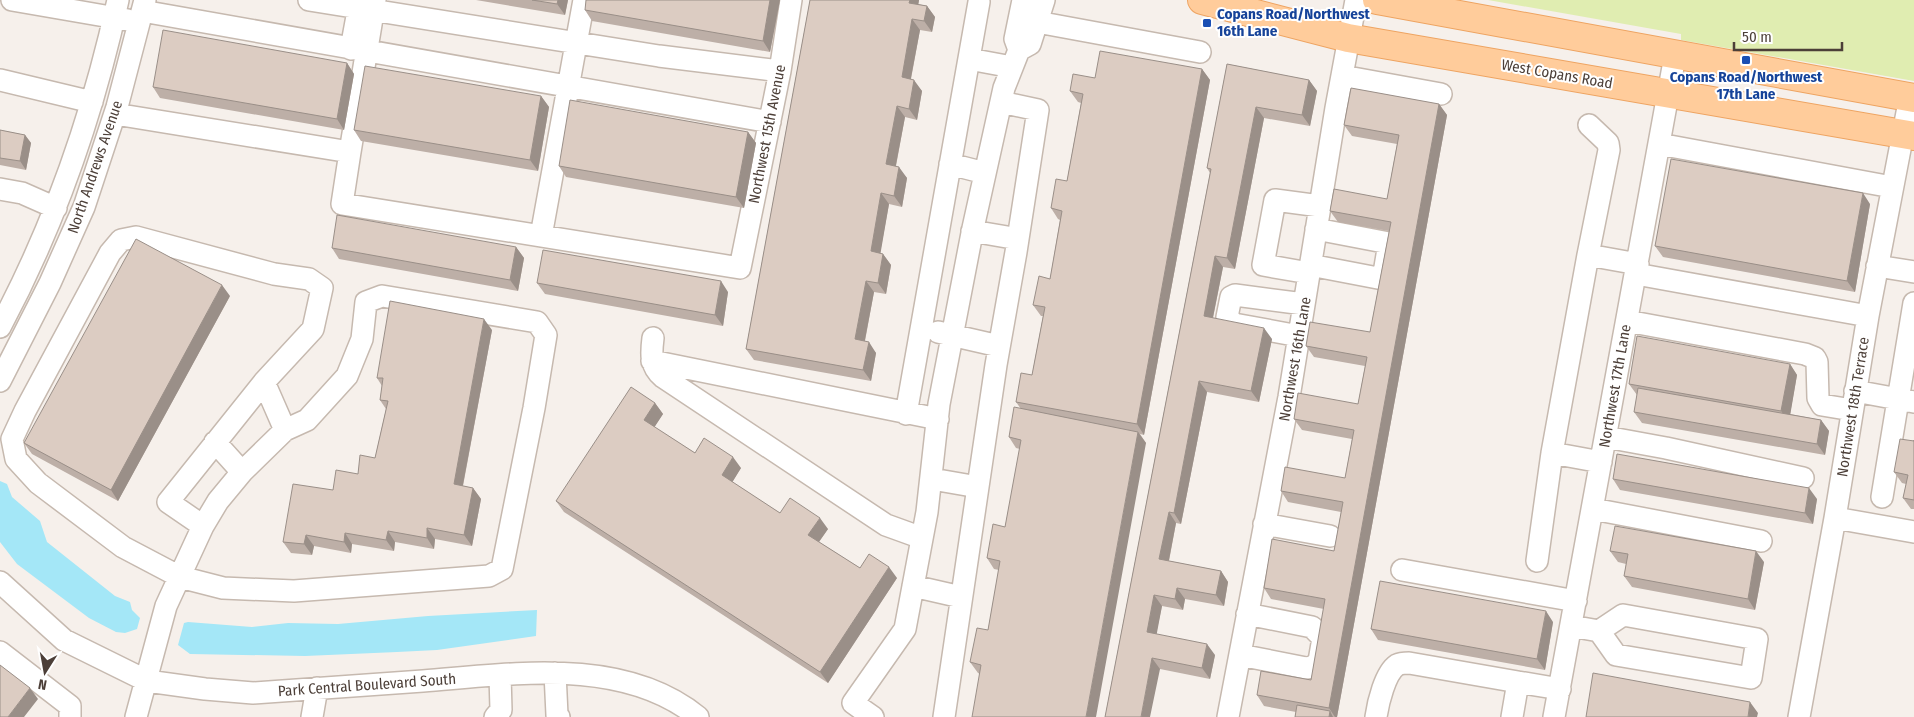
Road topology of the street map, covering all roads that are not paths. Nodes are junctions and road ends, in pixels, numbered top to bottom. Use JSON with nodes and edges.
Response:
{"nodes":[{"id":1,"x":12,"y":0,"type":"edge"},
{"id":2,"x":309,"y":0,"type":"edge"},
{"id":3,"x":584,"y":0,"type":"edge"},
{"id":4,"x":791,"y":0,"type":"edge"},
{"id":5,"x":1023,"y":0,"type":"edge"},
{"id":6,"x":1044,"y":0,"type":"edge"},
{"id":7,"x":1202,"y":0,"type":"edge"},
{"id":8,"x":1356,"y":0,"type":"edge"},
{"id":9,"x":1377,"y":0,"type":"edge"},
{"id":10,"x":979,"y":2,"type":"dead end"},
{"id":11,"x":367,"y":4,"type":"edge"},
{"id":12,"x":116,"y":9,"type":"edge"},
{"id":13,"x":142,"y":11,"type":"edge"},
{"id":14,"x":1037,"y":22,"type":"junction"},
{"id":15,"x":1348,"y":38,"type":"junction"},
{"id":16,"x":577,"y":43,"type":"junction"},
{"id":17,"x":359,"y":50,"type":"junction"},
{"id":18,"x":1200,"y":52,"type":"dead end"},
{"id":19,"x":1675,"y":56,"type":"junction"},
{"id":20,"x":1015,"y":58,"type":"junction"},
{"id":21,"x":969,"y":59,"type":"junction"},
{"id":22,"x":780,"y":71,"type":"junction"},
{"id":23,"x":1342,"y":76,"type":"junction"},
{"id":24,"x":0,"y":80,"type":"edge"},
{"id":25,"x":569,"y":86,"type":"junction"},
{"id":26,"x":1668,"y":93,"type":"junction"},
{"id":27,"x":1441,"y":94,"type":"dead end"},
{"id":28,"x":1912,"y":98,"type":"edge"},
{"id":29,"x":92,"y":102,"type":"junction"},
{"id":30,"x":1001,"y":102,"type":"junction"},
{"id":31,"x":115,"y":114,"type":"junction"},
{"id":32,"x":770,"y":122,"type":"junction"},
{"id":33,"x":1589,"y":125,"type":"dead end"},
{"id":34,"x":1908,"y":135,"type":"edge"},
{"id":35,"x":1659,"y":144,"type":"junction"},
{"id":36,"x":350,"y":152,"type":"junction"},
{"id":37,"x":950,"y":164,"type":"junction"},
{"id":38,"x":985,"y":172,"type":"junction"},
{"id":39,"x":1892,"y":187,"type":"junction"},
{"id":40,"x":0,"y":189,"type":"edge"},
{"id":41,"x":1320,"y":206,"type":"junction"},
{"id":42,"x":56,"y":208,"type":"junction"},
{"id":43,"x":1316,"y":229,"type":"junction"},
{"id":44,"x":972,"y":231,"type":"junction"},
{"id":45,"x":541,"y":236,"type":"junction"},
{"id":46,"x":1018,"y":239,"type":"junction"},
{"id":47,"x":935,"y":251,"type":"junction"},
{"id":48,"x":1588,"y":255,"type":"junction"},
{"id":49,"x":968,"y":256,"type":"junction"},
{"id":50,"x":1877,"y":266,"type":"junction"},
{"id":51,"x":1310,"y":269,"type":"junction"},
{"id":52,"x":1637,"y":269,"type":"junction"},
{"id":53,"x":1914,"y":272,"type":"edge"},
{"id":54,"x":1914,"y":303,"type":"edge"},
{"id":55,"x":1304,"y":304,"type":"junction"},
{"id":56,"x":1868,"y":316,"type":"junction"},
{"id":57,"x":1628,"y":321,"type":"junction"},
{"id":58,"x":0,"y":327,"type":"edge"},
{"id":59,"x":921,"y":328,"type":"junction"},
{"id":60,"x":953,"y":334,"type":"junction"},
{"id":61,"x":1299,"y":336,"type":"junction"},
{"id":62,"x":653,"y":338,"type":"dead end"},
{"id":63,"x":999,"y":346,"type":"junction"},
{"id":64,"x":652,"y":361,"type":"junction"},
{"id":65,"x":0,"y":381,"type":"edge"},
{"id":66,"x":264,"y":382,"type":"junction"},
{"id":67,"x":1854,"y":400,"type":"junction"},
{"id":68,"x":1906,"y":400,"type":"edge"},
{"id":69,"x":906,"y":414,"type":"junction"},
{"id":70,"x":938,"y":419,"type":"junction"},
{"id":71,"x":285,"y":430,"type":"junction"},
{"id":72,"x":1606,"y":437,"type":"junction"},
{"id":73,"x":215,"y":442,"type":"junction"},
{"id":74,"x":1552,"y":453,"type":"junction"},
{"id":75,"x":1601,"y":462,"type":"junction"},
{"id":76,"x":242,"y":472,"type":"junction"},
{"id":77,"x":1803,"y":478,"type":"dead end"},
{"id":78,"x":932,"y":479,"type":"junction"},
{"id":79,"x":978,"y":487,"type":"junction"},
{"id":80,"x":1882,"y":497,"type":"dead end"},
{"id":81,"x":1593,"y":509,"type":"junction"},
{"id":82,"x":1835,"y":518,"type":"junction"},
{"id":83,"x":1264,"y":524,"type":"junction"},
{"id":84,"x":203,"y":526,"type":"junction"},
{"id":85,"x":1914,"y":532,"type":"edge"},
{"id":86,"x":1330,"y":536,"type":"dead end"},
{"id":87,"x":922,"y":538,"type":"junction"},
{"id":88,"x":1761,"y":541,"type":"dead end"},
{"id":89,"x":1536,"y":561,"type":"dead end"},
{"id":90,"x":1402,"y":570,"type":"dead end"},
{"id":91,"x":180,"y":577,"type":"junction"},
{"id":92,"x":0,"y":582,"type":"edge"},
{"id":93,"x":913,"y":586,"type":"junction"},
{"id":94,"x":961,"y":597,"type":"junction"},
{"id":95,"x":0,"y":600,"type":"edge"},
{"id":96,"x":1576,"y":600,"type":"junction"},
{"id":97,"x":1247,"y":614,"type":"junction"},
{"id":98,"x":44,"y":621,"type":"junction"},
{"id":99,"x":1571,"y":626,"type":"junction"},
{"id":100,"x":1600,"y":631,"type":"junction"},
{"id":101,"x":0,"y":652,"type":"edge"},
{"id":102,"x":1240,"y":655,"type":"junction"},
{"id":103,"x":555,"y":673,"type":"junction"},
{"id":104,"x":500,"y":675,"type":"junction"},
{"id":105,"x":146,"y":681,"type":"junction"},
{"id":106,"x":1518,"y":682,"type":"junction"},
{"id":107,"x":317,"y":688,"type":"junction"},
{"id":108,"x":1560,"y":688,"type":"junction"},
{"id":109,"x":691,"y":715,"type":"edge"},
{"id":110,"x":70,"y":717,"type":"edge"},
{"id":111,"x":136,"y":717,"type":"edge"},
{"id":112,"x":312,"y":717,"type":"edge"},
{"id":113,"x":494,"y":717,"type":"edge"},
{"id":114,"x":559,"y":717,"type":"edge"},
{"id":115,"x":873,"y":717,"type":"edge"},
{"id":116,"x":944,"y":717,"type":"edge"},
{"id":117,"x":1228,"y":717,"type":"edge"},
{"id":118,"x":1376,"y":717,"type":"edge"},
{"id":119,"x":1512,"y":717,"type":"edge"},
{"id":120,"x":1554,"y":717,"type":"edge"},
{"id":121,"x":1799,"y":717,"type":"edge"}],
"edges":[{"from":1,"to":12,"type":"street"},
{"from":2,"to":11,"type":"street"},
{"from":3,"to":16,"type":"street"},
{"from":4,"to":22,"type":"street","name":"Northwest 15th Avenue"},
{"from":5,"to":20,"type":"street"},
{"from":6,"to":14,"type":"street"},
{"from":7,"to":15,"type":"main road","name":"West Copans Road"},
{"from":8,"to":15,"type":"street","name":"Northwest 16th Lane"},
{"from":9,"to":19,"type":"main road"},
{"from":10,"to":21,"type":"street"},
{"from":11,"to":16,"type":"street"},
{"from":11,"to":17,"type":"street"},
{"from":12,"to":13,"type":"street"},
{"from":12,"to":29,"type":"street","name":"North Andrews Avenue"},
{"from":13,"to":17,"type":"street"},
{"from":13,"to":31,"type":"street","name":"North Andrews Avenue"},
{"from":14,"to":18,"type":"street"},
{"from":14,"to":20,"type":"street"},
{"from":15,"to":23,"type":"street","name":"Northwest 16th Lane"},
{"from":15,"to":26,"type":"main road","name":"West Copans Road"},
{"from":16,"to":22,"type":"street"},
{"from":16,"to":25,"type":"street"},
{"from":17,"to":25,"type":"street"},
{"from":17,"to":36,"type":"street"},
{"from":19,"to":26,"type":"street","name":"Northwest 17th Lane"},
{"from":19,"to":28,"type":"main road"},
{"from":20,"to":21,"type":"street"},
{"from":20,"to":30,"type":"street"},
{"from":21,"to":37,"type":"street"},
{"from":22,"to":32,"type":"street","name":"Northwest 15th Avenue"},
{"from":23,"to":27,"type":"street"},
{"from":23,"to":41,"type":"street","name":"Northwest 16th Lane"},
{"from":24,"to":29,"type":"street"},
{"from":25,"to":32,"type":"street"},
{"from":25,"to":45,"type":"street"},
{"from":26,"to":34,"type":"main road","name":"West Copans Road"},
{"from":26,"to":35,"type":"street","name":"Northwest 17th Lane"},
{"from":28,"to":34,"type":"street","name":"Northwest 18th Terrace"},
{"from":29,"to":42,"type":"street","name":"North Andrews Avenue"},
{"from":30,"to":38,"type":"street"},
{"from":30,"to":46,"type":"street"},
{"from":31,"to":36,"type":"street"},
{"from":31,"to":65,"type":"street","name":"North Andrews Avenue"},
{"from":32,"to":45,"type":"street","name":"Northwest 15th Avenue"},
{"from":33,"to":48,"type":"street"},
{"from":34,"to":39,"type":"street","name":"Northwest 18th Terrace"},
{"from":35,"to":39,"type":"street"},
{"from":35,"to":52,"type":"street","name":"Northwest 17th Lane"},
{"from":36,"to":45,"type":"street"},
{"from":37,"to":38,"type":"street"},
{"from":37,"to":47,"type":"street"},
{"from":38,"to":44,"type":"street"},
{"from":39,"to":50,"type":"street","name":"Northwest 18th Terrace"},
{"from":40,"to":42,"type":"street"},
{"from":41,"to":43,"type":"street","name":"Northwest 16th Lane"},
{"from":41,"to":51,"type":"street"},
{"from":42,"to":58,"type":"street","name":"North Andrews Avenue"},
{"from":43,"to":51,"type":"street","name":"Northwest 16th Lane"},
{"from":43,"to":51,"type":"street"},
{"from":44,"to":46,"type":"street"},
{"from":44,"to":49,"type":"street"},
{"from":46,"to":63,"type":"street"},
{"from":47,"to":49,"type":"street"},
{"from":47,"to":59,"type":"street"},
{"from":48,"to":52,"type":"street"},
{"from":48,"to":74,"type":"street"},
{"from":49,"to":60,"type":"street"},
{"from":50,"to":53,"type":"street"},
{"from":50,"to":56,"type":"street","name":"Northwest 18th Terrace"},
{"from":51,"to":55,"type":"street","name":"Northwest 16th Lane"},
{"from":52,"to":56,"type":"street"},
{"from":52,"to":57,"type":"street","name":"Northwest 17th Lane"},
{"from":54,"to":68,"type":"street"},
{"from":55,"to":61,"type":"street","name":"Northwest 16th Lane"},
{"from":55,"to":61,"type":"street"},
{"from":56,"to":67,"type":"street","name":"Northwest 18th Terrace"},
{"from":57,"to":67,"type":"street"},
{"from":57,"to":72,"type":"street","name":"Northwest 17th Lane"},
{"from":59,"to":60,"type":"street"},
{"from":59,"to":69,"type":"street"},
{"from":60,"to":63,"type":"street"},
{"from":60,"to":70,"type":"street"},
{"from":61,"to":83,"type":"street","name":"Northwest 16th Lane"},
{"from":62,"to":64,"type":"street"},
{"from":63,"to":79,"type":"street"},
{"from":64,"to":69,"type":"street"},
{"from":64,"to":87,"type":"street"},
{"from":66,"to":71,"type":"street"},
{"from":66,"to":73,"type":"street"},
{"from":66,"to":91,"type":"street"},
{"from":67,"to":68,"type":"street"},
{"from":67,"to":82,"type":"street","name":"Northwest 18th Terrace"},
{"from":68,"to":80,"type":"street"},
{"from":69,"to":70,"type":"street"},
{"from":70,"to":78,"type":"street"},
{"from":71,"to":76,"type":"street"},
{"from":71,"to":91,"type":"street"},
{"from":72,"to":75,"type":"street","name":"Northwest 17th Lane"},
{"from":72,"to":77,"type":"street"},
{"from":73,"to":76,"type":"street"},
{"from":73,"to":84,"type":"street"},
{"from":74,"to":75,"type":"street"},
{"from":74,"to":89,"type":"street"},
{"from":75,"to":81,"type":"street","name":"Northwest 17th Lane"},
{"from":76,"to":84,"type":"street"},
{"from":78,"to":79,"type":"street"},
{"from":78,"to":87,"type":"street"},
{"from":79,"to":94,"type":"street"},
{"from":81,"to":88,"type":"street"},
{"from":81,"to":96,"type":"street","name":"Northwest 17th Lane"},
{"from":82,"to":85,"type":"street"},
{"from":82,"to":121,"type":"street","name":"Northwest 18th Terrace"},
{"from":83,"to":86,"type":"street"},
{"from":83,"to":97,"type":"street","name":"Northwest 16th Lane"},
{"from":84,"to":91,"type":"street"},
{"from":87,"to":93,"type":"street"},
{"from":90,"to":96,"type":"street"},
{"from":91,"to":105,"type":"street"},
{"from":92,"to":98,"type":"street","name":"Park Central Boulevard South"},
{"from":93,"to":94,"type":"street"},
{"from":93,"to":115,"type":"street"},
{"from":94,"to":116,"type":"street"},
{"from":95,"to":98,"type":"street","name":"Park Central Boulevard South"},
{"from":96,"to":99,"type":"street","name":"Northwest 17th Lane"},
{"from":97,"to":102,"type":"street","name":"Northwest 16th Lane"},
{"from":97,"to":102,"type":"street"},
{"from":98,"to":105,"type":"street","name":"Park Central Boulevard South"},
{"from":99,"to":100,"type":"street"},
{"from":99,"to":108,"type":"street","name":"Northwest 17th Lane"},
{"from":100,"to":100,"type":"street"},
{"from":101,"to":110,"type":"street"},
{"from":102,"to":117,"type":"street","name":"Northwest 16th Lane"},
{"from":103,"to":104,"type":"street","name":"Park Central Boulevard South"},
{"from":103,"to":109,"type":"street","name":"Park Central Boulevard South"},
{"from":103,"to":114,"type":"street"},
{"from":104,"to":107,"type":"street","name":"Park Central Boulevard South"},
{"from":104,"to":113,"type":"street"},
{"from":105,"to":107,"type":"street","name":"Park Central Boulevard South"},
{"from":105,"to":111,"type":"street"},
{"from":106,"to":108,"type":"street"},
{"from":106,"to":118,"type":"street"},
{"from":106,"to":119,"type":"street"},
{"from":107,"to":112,"type":"street"},
{"from":108,"to":120,"type":"street","name":"Northwest 17th Lane"}]}
